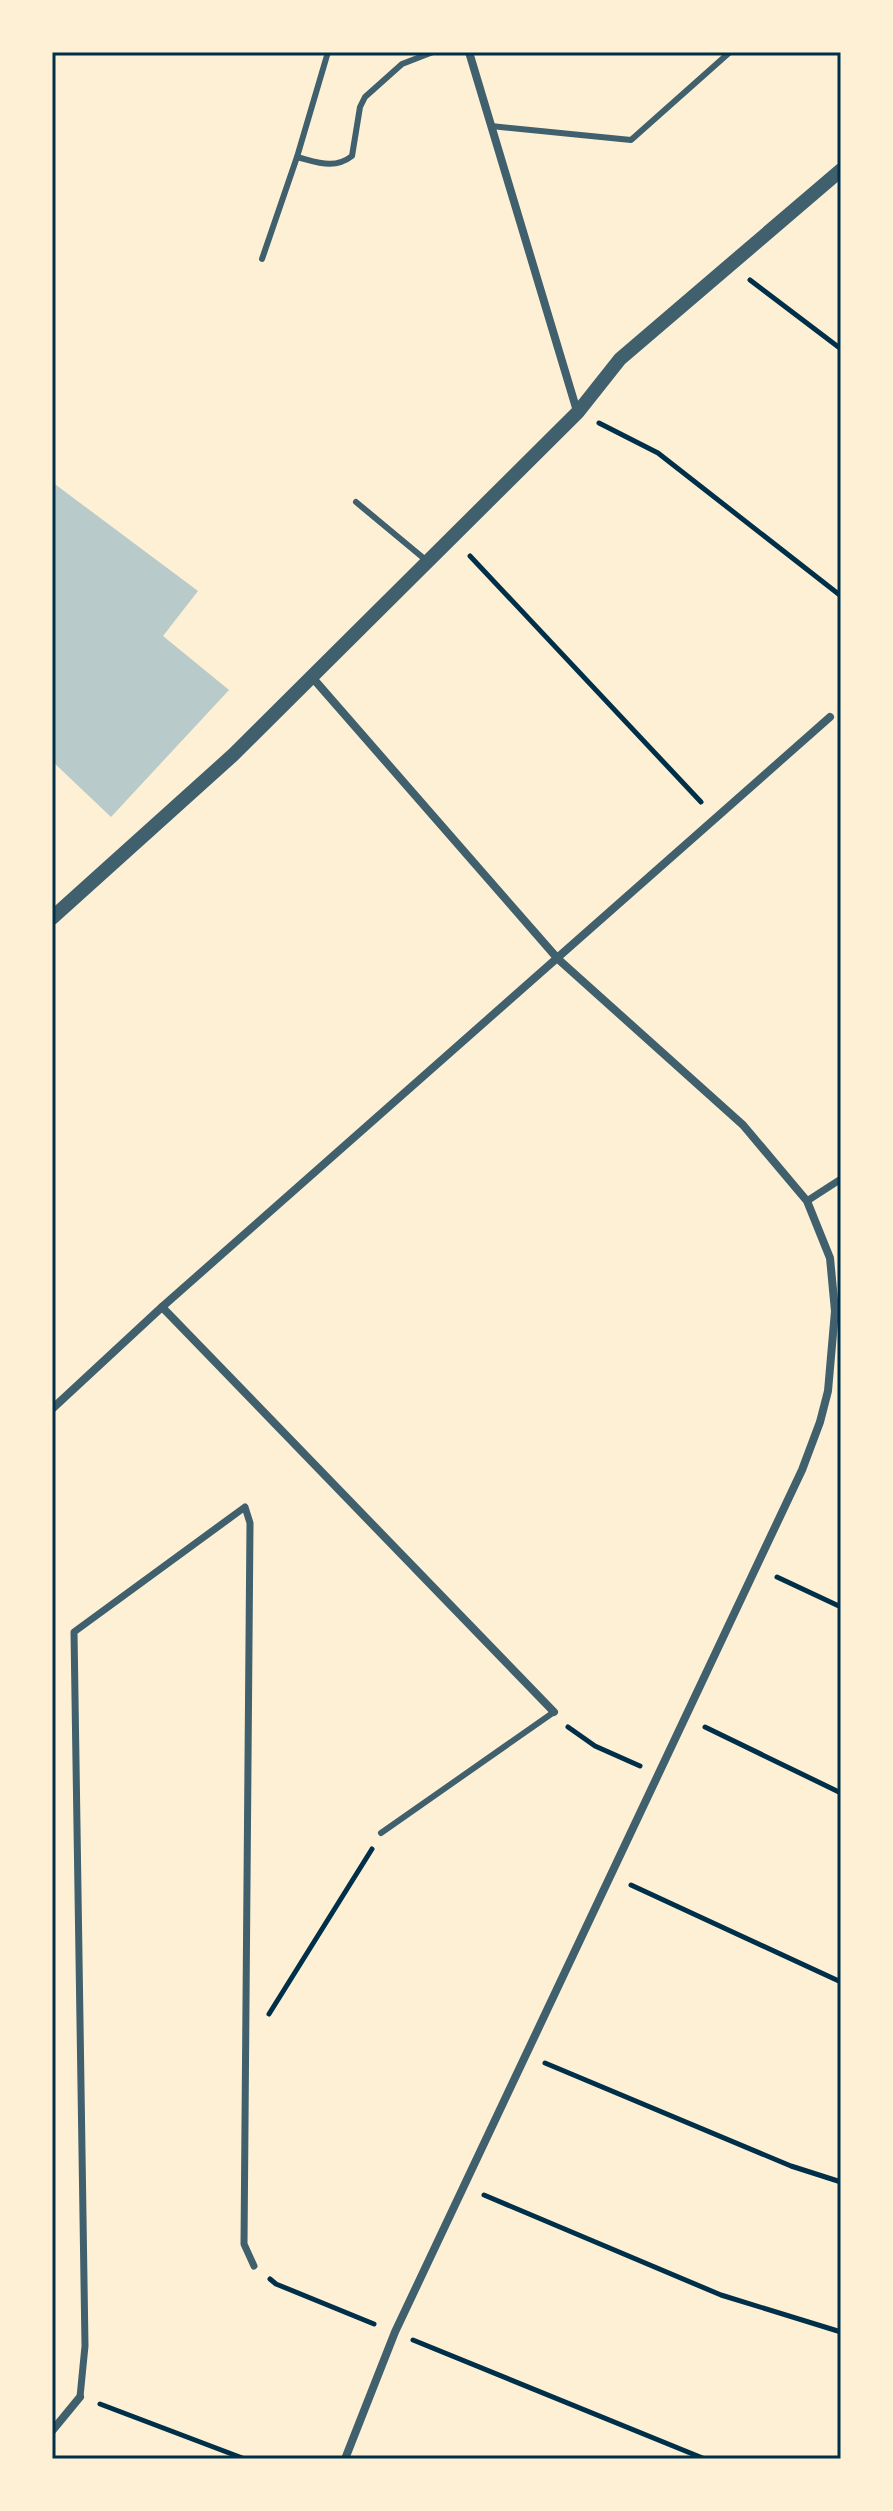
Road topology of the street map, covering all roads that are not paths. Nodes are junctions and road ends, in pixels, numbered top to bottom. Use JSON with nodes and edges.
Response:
{"nodes":[{"id":1,"x":328,"y":52,"type":"edge"},
{"id":2,"x":433,"y":52,"type":"edge"},
{"id":3,"x":469,"y":52,"type":"edge"},
{"id":4,"x":730,"y":52,"type":"edge"},
{"id":5,"x":491,"y":126,"type":"junction"},
{"id":6,"x":297,"y":157,"type":"junction"},
{"id":7,"x":841,"y":170,"type":"edge"},
{"id":8,"x":262,"y":259,"type":"dead end"},
{"id":9,"x":578,"y":412,"type":"junction"},
{"id":10,"x":356,"y":502,"type":"dead end"},
{"id":11,"x":428,"y":562,"type":"junction"},
{"id":12,"x":311,"y":676,"type":"junction"},
{"id":13,"x":830,"y":717,"type":"dead end"},
{"id":14,"x":52,"y":918,"type":"edge"},
{"id":15,"x":558,"y":959,"type":"junction"},
{"id":16,"x":841,"y":1179,"type":"edge"},
{"id":17,"x":807,"y":1201,"type":"junction"},
{"id":18,"x":162,"y":1307,"type":"junction"},
{"id":19,"x":52,"y":1409,"type":"edge"},
{"id":20,"x":554,"y":1712,"type":"joint"},
{"id":21,"x":381,"y":1833,"type":"road end"},
{"id":22,"x":254,"y":2266,"type":"road end"},
{"id":23,"x":80,"y":2397,"type":"joint"},
{"id":24,"x":52,"y":2431,"type":"edge"},
{"id":25,"x":345,"y":2459,"type":"edge"}],
"edges":[{"from":1,"to":6,"type":"lane"},
{"from":2,"to":6,"type":"lane"},
{"from":3,"to":5,"type":"street"},
{"from":4,"to":5,"type":"lane"},
{"from":5,"to":9,"type":"street"},
{"from":6,"to":8,"type":"lane"},
{"from":7,"to":9,"type":"street"},
{"from":9,"to":11,"type":"street"},
{"from":10,"to":11,"type":"lane"},
{"from":11,"to":12,"type":"street"},
{"from":12,"to":14,"type":"street"},
{"from":12,"to":15,"type":"street"},
{"from":13,"to":15,"type":"street"},
{"from":15,"to":17,"type":"street"},
{"from":15,"to":18,"type":"street"},
{"from":16,"to":17,"type":"street"},
{"from":17,"to":25,"type":"street"},
{"from":18,"to":19,"type":"street"},
{"from":18,"to":20,"type":"street"},
{"from":20,"to":21,"type":"lane"},
{"from":22,"to":23,"type":"street"},
{"from":23,"to":24,"type":"street"}]}
